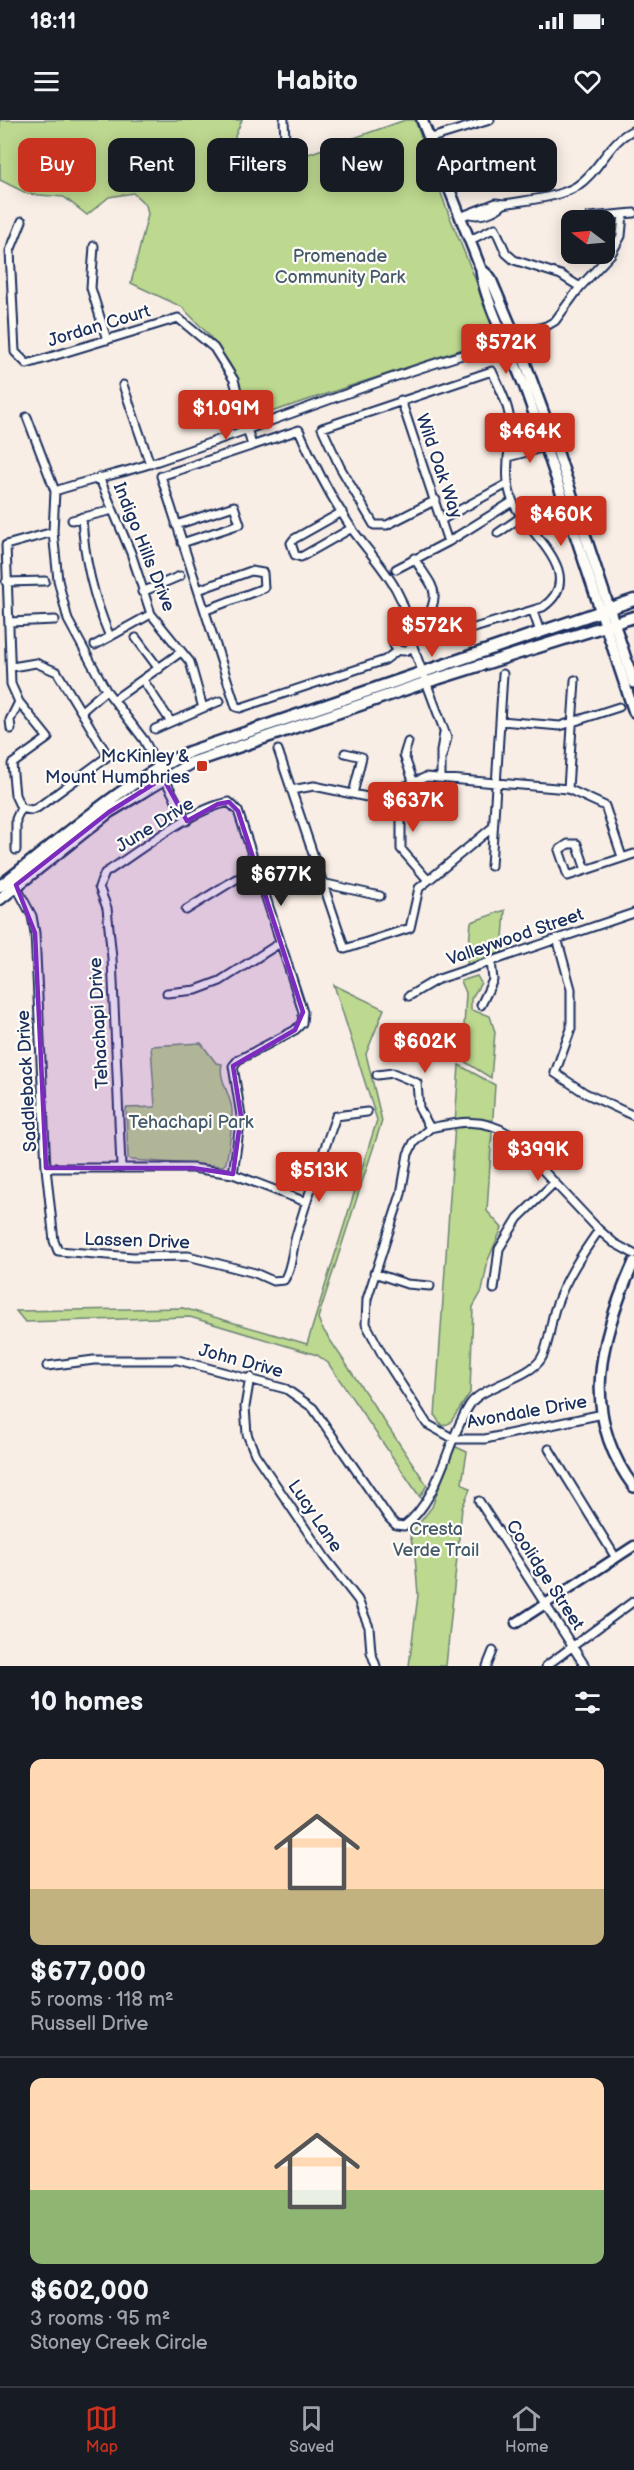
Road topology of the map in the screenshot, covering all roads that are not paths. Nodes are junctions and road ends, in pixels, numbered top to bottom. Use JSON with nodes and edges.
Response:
{"nodes":[{"id":1,"x":284,"y":120,"type":"edge"},
{"id":2,"x":422,"y":120,"type":"edge"},
{"id":3,"x":490,"y":120,"type":"edge"},
{"id":4,"x":634,"y":130,"type":"edge"},
{"id":5,"x":285,"y":138,"type":"edge"},
{"id":6,"x":428,"y":138,"type":"edge"},
{"id":7,"x":431,"y":138,"type":"edge"},
{"id":8,"x":449,"y":192,"type":"edge"},
{"id":9,"x":634,"y":213,"type":"edge"},
{"id":10,"x":623,"y":214,"type":"junction"},
{"id":11,"x":615,"y":215,"type":"edge"},
{"id":12,"x":460,"y":218,"type":"junction"},
{"id":13,"x":22,"y":221,"type":"dead end"},
{"id":14,"x":470,"y":240,"type":"junction"},
{"id":15,"x":94,"y":246,"type":"dead end"},
{"id":16,"x":580,"y":287,"type":"junction"},
{"id":17,"x":107,"y":340,"type":"junction"},
{"id":18,"x":511,"y":341,"type":"junction"},
{"id":19,"x":123,"y":385,"type":"dead end"},
{"id":20,"x":401,"y":400,"type":"junction"},
{"id":21,"x":27,"y":417,"type":"dead end"},
{"id":22,"x":248,"y":428,"type":"junction"},
{"id":23,"x":252,"y":446,"type":"junction"},
{"id":24,"x":550,"y":446,"type":"junction"},
{"id":25,"x":508,"y":457,"type":"junction"},
{"id":26,"x":150,"y":464,"type":"junction"},
{"id":27,"x":99,"y":477,"type":"junction"},
{"id":28,"x":507,"y":484,"type":"junction"},
{"id":29,"x":55,"y":491,"type":"junction"},
{"id":30,"x":436,"y":500,"type":"junction"},
{"id":31,"x":512,"y":502,"type":"junction"},
{"id":32,"x":113,"y":510,"type":"junction"},
{"id":33,"x":342,"y":512,"type":"junction"},
{"id":34,"x":82,"y":517,"type":"junction"},
{"id":35,"x":521,"y":517,"type":"junction"},
{"id":36,"x":442,"y":519,"type":"junction"},
{"id":37,"x":72,"y":520,"type":"dead end"},
{"id":38,"x":176,"y":525,"type":"junction"},
{"id":39,"x":352,"y":528,"type":"junction"},
{"id":40,"x":53,"y":532,"type":"junction"},
{"id":41,"x":498,"y":533,"type":"dead end"},
{"id":42,"x":448,"y":542,"type":"junction"},
{"id":43,"x":182,"y":543,"type":"junction"},
{"id":44,"x":414,"y":558,"type":"junction"},
{"id":45,"x":396,"y":568,"type":"dead end"},
{"id":46,"x":180,"y":576,"type":"dead end"},
{"id":47,"x":45,"y":581,"type":"dead end"},
{"id":48,"x":6,"y":582,"type":"junction"},
{"id":49,"x":198,"y":590,"type":"junction"},
{"id":50,"x":142,"y":591,"type":"junction"},
{"id":51,"x":634,"y":600,"type":"edge"},
{"id":52,"x":206,"y":610,"type":"junction"},
{"id":53,"x":533,"y":611,"type":"junction"},
{"id":54,"x":604,"y":611,"type":"junction"},
{"id":55,"x":151,"y":614,"type":"junction"},
{"id":56,"x":634,"y":617,"type":"edge"},
{"id":57,"x":55,"y":620,"type":"dead end"},
{"id":58,"x":9,"y":622,"type":"junction"},
{"id":59,"x":609,"y":624,"type":"junction"},
{"id":60,"x":540,"y":632,"type":"junction"},
{"id":61,"x":408,"y":633,"type":"junction"},
{"id":62,"x":110,"y":637,"type":"junction"},
{"id":63,"x":136,"y":638,"type":"dead end"},
{"id":64,"x":412,"y":644,"type":"junction"},
{"id":65,"x":95,"y":645,"type":"dead end"},
{"id":66,"x":398,"y":650,"type":"junction"},
{"id":67,"x":181,"y":652,"type":"junction"},
{"id":68,"x":12,"y":667,"type":"junction"},
{"id":69,"x":159,"y":669,"type":"junction"},
{"id":70,"x":503,"y":674,"type":"dead end"},
{"id":71,"x":425,"y":677,"type":"junction"},
{"id":72,"x":143,"y":680,"type":"junction"},
{"id":73,"x":575,"y":680,"type":"dead end"},
{"id":74,"x":634,"y":683,"type":"edge"},
{"id":75,"x":106,"y":690,"type":"junction"},
{"id":76,"x":115,"y":699,"type":"junction"},
{"id":77,"x":220,"y":701,"type":"dead end"},
{"id":78,"x":19,"y":702,"type":"junction"},
{"id":79,"x":619,"y":706,"type":"dead end"},
{"id":80,"x":203,"y":708,"type":"junction"},
{"id":81,"x":83,"y":710,"type":"junction"},
{"id":82,"x":634,"y":712,"type":"edge"},
{"id":83,"x":500,"y":721,"type":"junction"},
{"id":84,"x":171,"y":722,"type":"junction"},
{"id":85,"x":572,"y":723,"type":"junction"},
{"id":86,"x":11,"y":729,"type":"dead end"},
{"id":87,"x":155,"y":729,"type":"dead end"},
{"id":88,"x":408,"y":742,"type":"dead end"},
{"id":89,"x":278,"y":750,"type":"dead end"},
{"id":90,"x":345,"y":753,"type":"dead end"},
{"id":91,"x":161,"y":773,"type":"junction"},
{"id":92,"x":441,"y":778,"type":"junction"},
{"id":93,"x":413,"y":781,"type":"junction"},
{"id":94,"x":496,"y":784,"type":"junction"},
{"id":95,"x":568,"y":789,"type":"junction"},
{"id":96,"x":291,"y":790,"type":"junction"},
{"id":97,"x":394,"y":791,"type":"junction"},
{"id":98,"x":353,"y":794,"type":"junction"},
{"id":99,"x":21,"y":808,"type":"junction"},
{"id":100,"x":187,"y":821,"type":"junction"},
{"id":101,"x":494,"y":826,"type":"junction"},
{"id":102,"x":16,"y":850,"type":"dead end"},
{"id":103,"x":634,"y":854,"type":"edge"},
{"id":104,"x":622,"y":857,"type":"junction"},
{"id":105,"x":491,"y":866,"type":"dead end"},
{"id":106,"x":586,"y":870,"type":"junction"},
{"id":107,"x":256,"y":873,"type":"junction"},
{"id":108,"x":100,"y":879,"type":"joint"},
{"id":109,"x":427,"y":879,"type":"junction"},
{"id":110,"x":13,"y":881,"type":"junction"},
{"id":111,"x":321,"y":883,"type":"junction"},
{"id":112,"x":0,"y":886,"type":"edge"},
{"id":113,"x":380,"y":896,"type":"dead end"},
{"id":114,"x":0,"y":899,"type":"edge"},
{"id":115,"x":186,"y":910,"type":"dead end"},
{"id":116,"x":634,"y":913,"type":"edge"},
{"id":117,"x":557,"y":938,"type":"junction"},
{"id":118,"x":280,"y":943,"type":"junction"},
{"id":119,"x":491,"y":961,"type":"junction"},
{"id":120,"x":167,"y":993,"type":"dead end"},
{"id":121,"x":409,"y":996,"type":"dead end"},
{"id":122,"x":481,"y":1005,"type":"dead end"},
{"id":123,"x":377,"y":1075,"type":"dead end"},
{"id":124,"x":366,"y":1112,"type":"dead end"},
{"id":125,"x":634,"y":1116,"type":"edge"},
{"id":126,"x":430,"y":1128,"type":"junction"},
{"id":127,"x":121,"y":1166,"type":"junction"},
{"id":128,"x":46,"y":1168,"type":"junction"},
{"id":129,"x":233,"y":1174,"type":"junction"},
{"id":130,"x":555,"y":1182,"type":"junction"},
{"id":131,"x":306,"y":1202,"type":"junction"},
{"id":132,"x":599,"y":1230,"type":"junction"},
{"id":133,"x":58,"y":1251,"type":"joint"},
{"id":134,"x":634,"y":1254,"type":"edge"},
{"id":135,"x":634,"y":1262,"type":"edge"},
{"id":136,"x":374,"y":1274,"type":"junction"},
{"id":137,"x":430,"y":1286,"type":"dead end"},
{"id":138,"x":494,"y":1289,"type":"dead end"},
{"id":139,"x":47,"y":1366,"type":"dead end"},
{"id":140,"x":250,"y":1377,"type":"junction"},
{"id":141,"x":603,"y":1414,"type":"junction"},
{"id":142,"x":454,"y":1439,"type":"junction"},
{"id":143,"x":549,"y":1449,"type":"dead end"},
{"id":144,"x":634,"y":1487,"type":"edge"},
{"id":145,"x":479,"y":1501,"type":"dead end"},
{"id":146,"x":634,"y":1546,"type":"edge"},
{"id":147,"x":616,"y":1558,"type":"junction"},
{"id":148,"x":634,"y":1601,"type":"edge"},
{"id":149,"x":546,"y":1604,"type":"junction"},
{"id":150,"x":516,"y":1623,"type":"dead end"},
{"id":151,"x":572,"y":1644,"type":"junction"},
{"id":152,"x":493,"y":1651,"type":"dead end"},
{"id":153,"x":376,"y":1666,"type":"edge"},
{"id":154,"x":488,"y":1666,"type":"edge"},
{"id":155,"x":546,"y":1666,"type":"edge"},
{"id":156,"x":585,"y":1666,"type":"edge"}],
"edges":[{"from":1,"to":5,"type":"street"},
{"from":2,"to":6,"type":"main road"},
{"from":3,"to":7,"type":"street"},
{"from":4,"to":12,"type":"street"},
{"from":8,"to":12,"type":"main road"},
{"from":9,"to":10,"type":"street"},
{"from":10,"to":11,"type":"street"},
{"from":10,"to":16,"type":"street"},
{"from":12,"to":14,"type":"main road"},
{"from":13,"to":17,"type":"street","name":"Jordan Court"},
{"from":14,"to":16,"type":"street"},
{"from":14,"to":18,"type":"main road"},
{"from":15,"to":17,"type":"street"},
{"from":16,"to":18,"type":"street"},
{"from":17,"to":22,"type":"street","name":"Jordan Court"},
{"from":18,"to":22,"type":"street"},
{"from":18,"to":24,"type":"main road"},
{"from":19,"to":26,"type":"street"},
{"from":20,"to":25,"type":"street"},
{"from":20,"to":30,"type":"street","name":"Wild Oak Way"},
{"from":20,"to":30,"type":"street"},
{"from":21,"to":29,"type":"street"},
{"from":22,"to":23,"type":"street"},
{"from":22,"to":26,"type":"street"},
{"from":23,"to":33,"type":"street"},
{"from":23,"to":38,"type":"street"},
{"from":24,"to":25,"type":"street"},
{"from":24,"to":54,"type":"main road"},
{"from":25,"to":28,"type":"street"},
{"from":26,"to":27,"type":"street"},
{"from":27,"to":29,"type":"street"},
{"from":27,"to":32,"type":"street","name":"Indigo Hills Drive"},
{"from":28,"to":31,"type":"street"},
{"from":28,"to":36,"type":"street"},
{"from":29,"to":40,"type":"street"},
{"from":30,"to":36,"type":"street","name":"Wild Oak Way"},
{"from":31,"to":35,"type":"street"},
{"from":31,"to":42,"type":"street"},
{"from":32,"to":34,"type":"street"},
{"from":32,"to":50,"type":"street","name":"Indigo Hills Drive"},
{"from":33,"to":39,"type":"street"},
{"from":33,"to":39,"type":"street"},
{"from":34,"to":37,"type":"street"},
{"from":34,"to":62,"type":"street"},
{"from":35,"to":41,"type":"street"},
{"from":35,"to":53,"type":"street"},
{"from":36,"to":42,"type":"street","name":"Wild Oak Way"},
{"from":38,"to":43,"type":"street"},
{"from":38,"to":43,"type":"street"},
{"from":39,"to":61,"type":"street"},
{"from":40,"to":48,"type":"street"},
{"from":40,"to":75,"type":"street"},
{"from":42,"to":44,"type":"street"},
{"from":43,"to":49,"type":"street"},
{"from":44,"to":45,"type":"street"},
{"from":44,"to":53,"type":"street"},
{"from":46,"to":50,"type":"street"},
{"from":47,"to":48,"type":"street"},
{"from":48,"to":58,"type":"street"},
{"from":49,"to":52,"type":"street"},
{"from":49,"to":52,"type":"street"},
{"from":50,"to":55,"type":"street","name":"Indigo Hills Drive"},
{"from":51,"to":54,"type":"main road"},
{"from":52,"to":66,"type":"street"},
{"from":53,"to":60,"type":"street"},
{"from":54,"to":59,"type":"main road"},
{"from":54,"to":60,"type":"main road"},
{"from":55,"to":62,"type":"street"},
{"from":55,"to":67,"type":"street","name":"Indigo Hills Drive"},
{"from":56,"to":59,"type":"main road"},
{"from":57,"to":58,"type":"street"},
{"from":58,"to":68,"type":"street"},
{"from":59,"to":71,"type":"main road"},
{"from":59,"to":74,"type":"main road"},
{"from":59,"to":82,"type":"main road"},
{"from":60,"to":71,"type":"main road"},
{"from":61,"to":64,"type":"street"},
{"from":61,"to":66,"type":"street"},
{"from":62,"to":65,"type":"street"},
{"from":63,"to":69,"type":"street"},
{"from":64,"to":66,"type":"street"},
{"from":64,"to":71,"type":"street"},
{"from":67,"to":69,"type":"street"},
{"from":67,"to":80,"type":"street","name":"Indigo Hills Drive"},
{"from":68,"to":78,"type":"street"},
{"from":68,"to":81,"type":"street"},
{"from":69,"to":72,"type":"street"},
{"from":70,"to":83,"type":"street"},
{"from":71,"to":91,"type":"main road"},
{"from":71,"to":92,"type":"street"},
{"from":72,"to":76,"type":"street"},
{"from":72,"to":84,"type":"street"},
{"from":73,"to":85,"type":"street"},
{"from":75,"to":76,"type":"street"},
{"from":75,"to":81,"type":"street"},
{"from":76,"to":91,"type":"street"},
{"from":77,"to":80,"type":"street"},
{"from":78,"to":86,"type":"street"},
{"from":78,"to":99,"type":"street"},
{"from":79,"to":85,"type":"street"},
{"from":80,"to":84,"type":"street"},
{"from":81,"to":99,"type":"street"},
{"from":83,"to":85,"type":"street"},
{"from":83,"to":94,"type":"street"},
{"from":84,"to":87,"type":"street"},
{"from":85,"to":95,"type":"street"},
{"from":88,"to":93,"type":"street"},
{"from":89,"to":96,"type":"street"},
{"from":90,"to":98,"type":"street"},
{"from":91,"to":100,"type":"street"},
{"from":91,"to":110,"type":"main road"},
{"from":92,"to":93,"type":"street"},
{"from":92,"to":94,"type":"street"},
{"from":93,"to":97,"type":"street"},
{"from":94,"to":95,"type":"street"},
{"from":94,"to":101,"type":"street"},
{"from":95,"to":104,"type":"street"},
{"from":96,"to":98,"type":"street"},
{"from":96,"to":111,"type":"street"},
{"from":97,"to":98,"type":"street"},
{"from":97,"to":109,"type":"street"},
{"from":99,"to":102,"type":"street"},
{"from":100,"to":107,"type":"street","name":"June Drive"},
{"from":100,"to":108,"type":"street","name":"June Drive"},
{"from":101,"to":105,"type":"street"},
{"from":101,"to":109,"type":"street"},
{"from":103,"to":104,"type":"street"},
{"from":104,"to":106,"type":"street"},
{"from":106,"to":106,"type":"street"},
{"from":107,"to":115,"type":"street"},
{"from":107,"to":118,"type":"street"},
{"from":108,"to":127,"type":"street","name":"Tehachapi Drive"},
{"from":109,"to":111,"type":"street"},
{"from":110,"to":112,"type":"main road"},
{"from":110,"to":114,"type":"main road"},
{"from":110,"to":128,"type":"street","name":"Saddleback Drive"},
{"from":111,"to":113,"type":"street"},
{"from":116,"to":117,"type":"street","name":"Valleywood Street"},
{"from":117,"to":119,"type":"street","name":"Valleywood Street"},
{"from":117,"to":125,"type":"street"},
{"from":118,"to":120,"type":"street"},
{"from":118,"to":129,"type":"street"},
{"from":119,"to":121,"type":"street","name":"Valleywood Street"},
{"from":119,"to":122,"type":"street"},
{"from":123,"to":126,"type":"street"},
{"from":124,"to":131,"type":"street"},
{"from":126,"to":130,"type":"street"},
{"from":126,"to":136,"type":"street","name":"Avondale Drive"},
{"from":127,"to":128,"type":"street"},
{"from":127,"to":129,"type":"street"},
{"from":128,"to":133,"type":"street","name":"Saddleback Drive"},
{"from":129,"to":131,"type":"street"},
{"from":130,"to":132,"type":"street"},
{"from":130,"to":138,"type":"street"},
{"from":131,"to":133,"type":"street","name":"Lassen Drive"},
{"from":132,"to":134,"type":"street"},
{"from":132,"to":142,"type":"street"},
{"from":135,"to":141,"type":"main road"},
{"from":136,"to":137,"type":"street"},
{"from":136,"to":142,"type":"street","name":"Avondale Drive"},
{"from":139,"to":140,"type":"street","name":"John Drive"},
{"from":140,"to":142,"type":"street","name":"John Drive"},
{"from":140,"to":153,"type":"street","name":"Lucy Lane"},
{"from":141,"to":142,"type":"street","name":"Avondale Drive"},
{"from":141,"to":144,"type":"main road"},
{"from":143,"to":147,"type":"street"},
{"from":145,"to":149,"type":"street","name":"Coolidge Street"},
{"from":146,"to":147,"type":"street"},
{"from":147,"to":149,"type":"street"},
{"from":148,"to":151,"type":"street"},
{"from":149,"to":150,"type":"street"},
{"from":149,"to":151,"type":"street","name":"Coolidge Street"},
{"from":151,"to":155,"type":"street"},
{"from":151,"to":156,"type":"street","name":"Coolidge Street"},
{"from":152,"to":154,"type":"street"}]}
